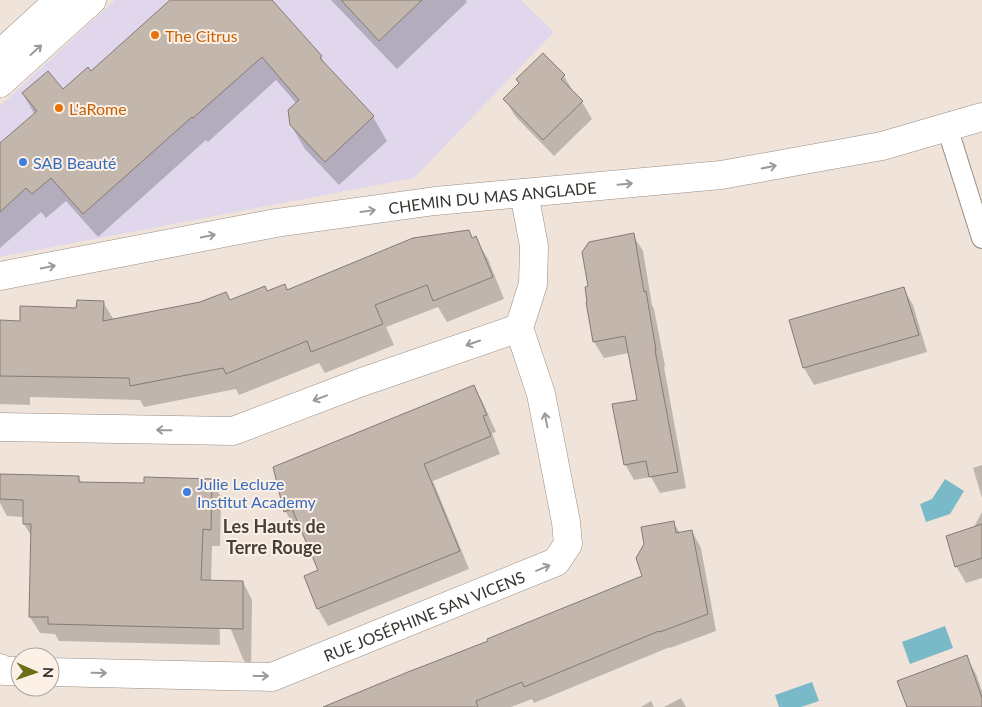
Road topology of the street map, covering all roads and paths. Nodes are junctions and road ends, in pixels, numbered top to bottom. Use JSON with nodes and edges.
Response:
{"nodes":[{"id":1,"x":58,"y":0,"type":"edge"},
{"id":2,"x":92,"y":0,"type":"edge"},
{"id":3,"x":0,"y":54,"type":"edge"},
{"id":4,"x":0,"y":83,"type":"edge"},
{"id":5,"x":982,"y":117,"type":"edge"},
{"id":6,"x":947,"y":127,"type":"junction"},
{"id":7,"x":524,"y":194,"type":"junction"},
{"id":8,"x":982,"y":238,"type":"edge"},
{"id":9,"x":0,"y":276,"type":"edge"},
{"id":10,"x":519,"y":328,"type":"junction"},
{"id":11,"x":0,"y":427,"type":"edge"},
{"id":12,"x":60,"y":672,"type":"edge"}],
"edges":[{"from":1,"to":3,"type":"street"},
{"from":4,"to":2,"type":"street","one_way":true},
{"from":5,"to":6,"type":"street","name":"CHEMIN DU MAS ANGLADE"},
{"from":7,"to":6,"type":"street","name":"CHEMIN DU MAS ANGLADE","one_way":true},
{"from":6,"to":8,"type":"lane"},
{"from":9,"to":7,"type":"street","name":"CHEMIN DU MAS ANGLADE","one_way":true},
{"from":7,"to":10,"type":"street"},
{"from":10,"to":11,"type":"street","one_way":true},
{"from":12,"to":10,"type":"street","name":"RUE JOSÉPHINE SAN VICENS","one_way":true}]}
